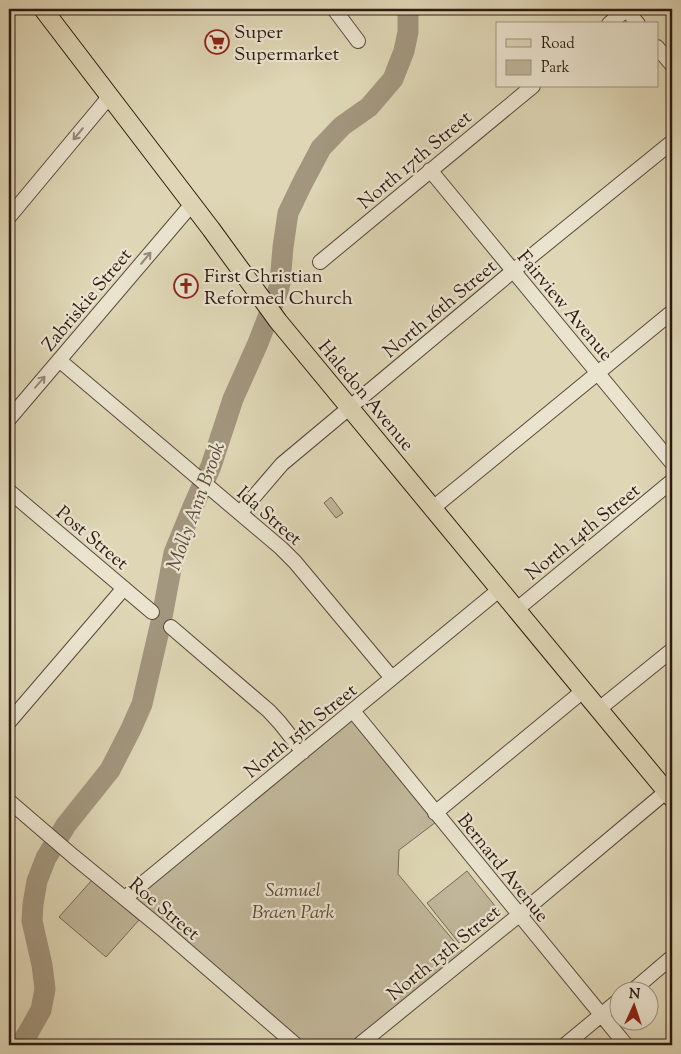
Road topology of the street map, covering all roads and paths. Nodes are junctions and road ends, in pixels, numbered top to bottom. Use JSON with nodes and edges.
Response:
{"nodes":[{"id":1,"x":43,"y":9,"type":"edge"},
{"id":2,"x":334,"y":9,"type":"edge"},
{"id":3,"x":627,"y":9,"type":"edge"},
{"id":4,"x":611,"y":22,"type":"edge"},
{"id":5,"x":637,"y":22,"type":"edge"},
{"id":6,"x":358,"y":41,"type":"dead end"},
{"id":7,"x":658,"y":48,"type":"edge"},
{"id":8,"x":672,"y":65,"type":"edge"},
{"id":9,"x":530,"y":88,"type":"edge"},
{"id":10,"x":109,"y":96,"type":"junction"},
{"id":11,"x":672,"y":142,"type":"edge"},
{"id":12,"x":430,"y":170,"type":"junction"},
{"id":13,"x":192,"y":204,"type":"junction"},
{"id":14,"x":9,"y":217,"type":"edge"},
{"id":15,"x":320,"y":262,"type":"dead end"},
{"id":16,"x":513,"y":271,"type":"junction"},
{"id":17,"x":672,"y":312,"type":"edge"},
{"id":18,"x":59,"y":360,"type":"junction"},
{"id":19,"x":598,"y":373,"type":"junction"},
{"id":20,"x":350,"y":407,"type":"junction"},
{"id":21,"x":9,"y":418,"type":"edge"},
{"id":22,"x":672,"y":463,"type":"edge"},
{"id":23,"x":672,"y":482,"type":"edge"},
{"id":24,"x":9,"y":491,"type":"edge"},
{"id":25,"x":433,"y":508,"type":"junction"},
{"id":26,"x":240,"y":513,"type":"junction"},
{"id":27,"x":124,"y":588,"type":"junction"},
{"id":28,"x":499,"y":590,"type":"junction"},
{"id":29,"x":516,"y":610,"type":"junction"},
{"id":30,"x":152,"y":612,"type":"dead end"},
{"id":31,"x":170,"y":627,"type":"dead end"},
{"id":32,"x":672,"y":650,"type":"edge"},
{"id":33,"x":392,"y":678,"type":"junction"},
{"id":34,"x":583,"y":691,"type":"junction"},
{"id":35,"x":599,"y":709,"type":"junction"},
{"id":36,"x":353,"y":711,"type":"junction"},
{"id":37,"x":9,"y":722,"type":"edge"},
{"id":38,"x":303,"y":752,"type":"junction"},
{"id":39,"x":669,"y":795,"type":"edge"},
{"id":40,"x":9,"y":801,"type":"edge"},
{"id":41,"x":435,"y":813,"type":"junction"},
{"id":42,"x":125,"y":898,"type":"junction"},
{"id":43,"x":519,"y":915,"type":"junction"},
{"id":44,"x":672,"y":957,"type":"edge"},
{"id":45,"x":643,"y":982,"type":"edge"},
{"id":46,"x":608,"y":1010,"type":"edge"},
{"id":47,"x":602,"y":1015,"type":"junction"},
{"id":48,"x":296,"y":1045,"type":"edge"},
{"id":49,"x":359,"y":1045,"type":"edge"},
{"id":50,"x":565,"y":1045,"type":"edge"},
{"id":51,"x":626,"y":1045,"type":"edge"}],
"edges":[{"from":1,"to":10,"type":"main road","name":"Haledon Avenue"},
{"from":2,"to":6,"type":"street"},
{"from":3,"to":4,"type":"street"},
{"from":3,"to":5,"type":"street"},
{"from":7,"to":8,"type":"street"},
{"from":9,"to":12,"type":"street","name":"North 17th Street"},
{"from":10,"to":13,"type":"main road","name":"Haledon Avenue"},
{"from":10,"to":14,"type":"street","one_way":true},
{"from":11,"to":16,"type":"street","name":"North 16th Street"},
{"from":12,"to":15,"type":"street","name":"North 17th Street"},
{"from":12,"to":16,"type":"street","name":"Fairview Avenue"},
{"from":18,"to":13,"type":"street","name":"Zabriskie Street","one_way":true},
{"from":13,"to":20,"type":"main road","name":"Haledon Avenue"},
{"from":16,"to":19,"type":"street","name":"Fairview Avenue"},
{"from":16,"to":20,"type":"street","name":"North 16th Street"},
{"from":17,"to":19,"type":"street"},
{"from":21,"to":18,"type":"street","name":"Zabriskie Street","one_way":true},
{"from":18,"to":26,"type":"street","name":"Ida Street"},
{"from":19,"to":22,"type":"street","name":"Fairview Avenue"},
{"from":19,"to":25,"type":"street"},
{"from":20,"to":25,"type":"main road","name":"Haledon Avenue"},
{"from":20,"to":26,"type":"street","name":"North 16th Street"},
{"from":23,"to":29,"type":"street","name":"North 14th Street"},
{"from":24,"to":27,"type":"street","name":"Post Street"},
{"from":25,"to":28,"type":"main road","name":"Haledon Avenue"},
{"from":26,"to":33,"type":"street","name":"Ida Street"},
{"from":27,"to":30,"type":"street","name":"Post Street"},
{"from":27,"to":37,"type":"street"},
{"from":28,"to":29,"type":"main road","name":"Haledon Avenue"},
{"from":28,"to":33,"type":"street","name":"North 15th Street"},
{"from":29,"to":34,"type":"main road","name":"Haledon Avenue"},
{"from":31,"to":38,"type":"street"},
{"from":32,"to":35,"type":"street"},
{"from":33,"to":36,"type":"street","name":"North 15th Street"},
{"from":34,"to":35,"type":"main road","name":"Haledon Avenue"},
{"from":34,"to":41,"type":"street"},
{"from":35,"to":39,"type":"main road","name":"Haledon Avenue"},
{"from":36,"to":38,"type":"street","name":"North 15th Street"},
{"from":36,"to":41,"type":"street","name":"Bernard Avenue"},
{"from":38,"to":42,"type":"street","name":"North 15th Street"},
{"from":39,"to":43,"type":"street","name":"North 13th Street"},
{"from":40,"to":42,"type":"street","name":"Roe Street"},
{"from":41,"to":43,"type":"street","name":"Bernard Avenue"},
{"from":42,"to":48,"type":"street","name":"Roe Street"},
{"from":43,"to":47,"type":"street","name":"Bernard Avenue"},
{"from":43,"to":49,"type":"street","name":"North 13th Street"},
{"from":44,"to":45,"type":"street"},
{"from":46,"to":47,"type":"street"},
{"from":47,"to":50,"type":"street"},
{"from":47,"to":51,"type":"street","name":"Bernard Avenue"}]}
